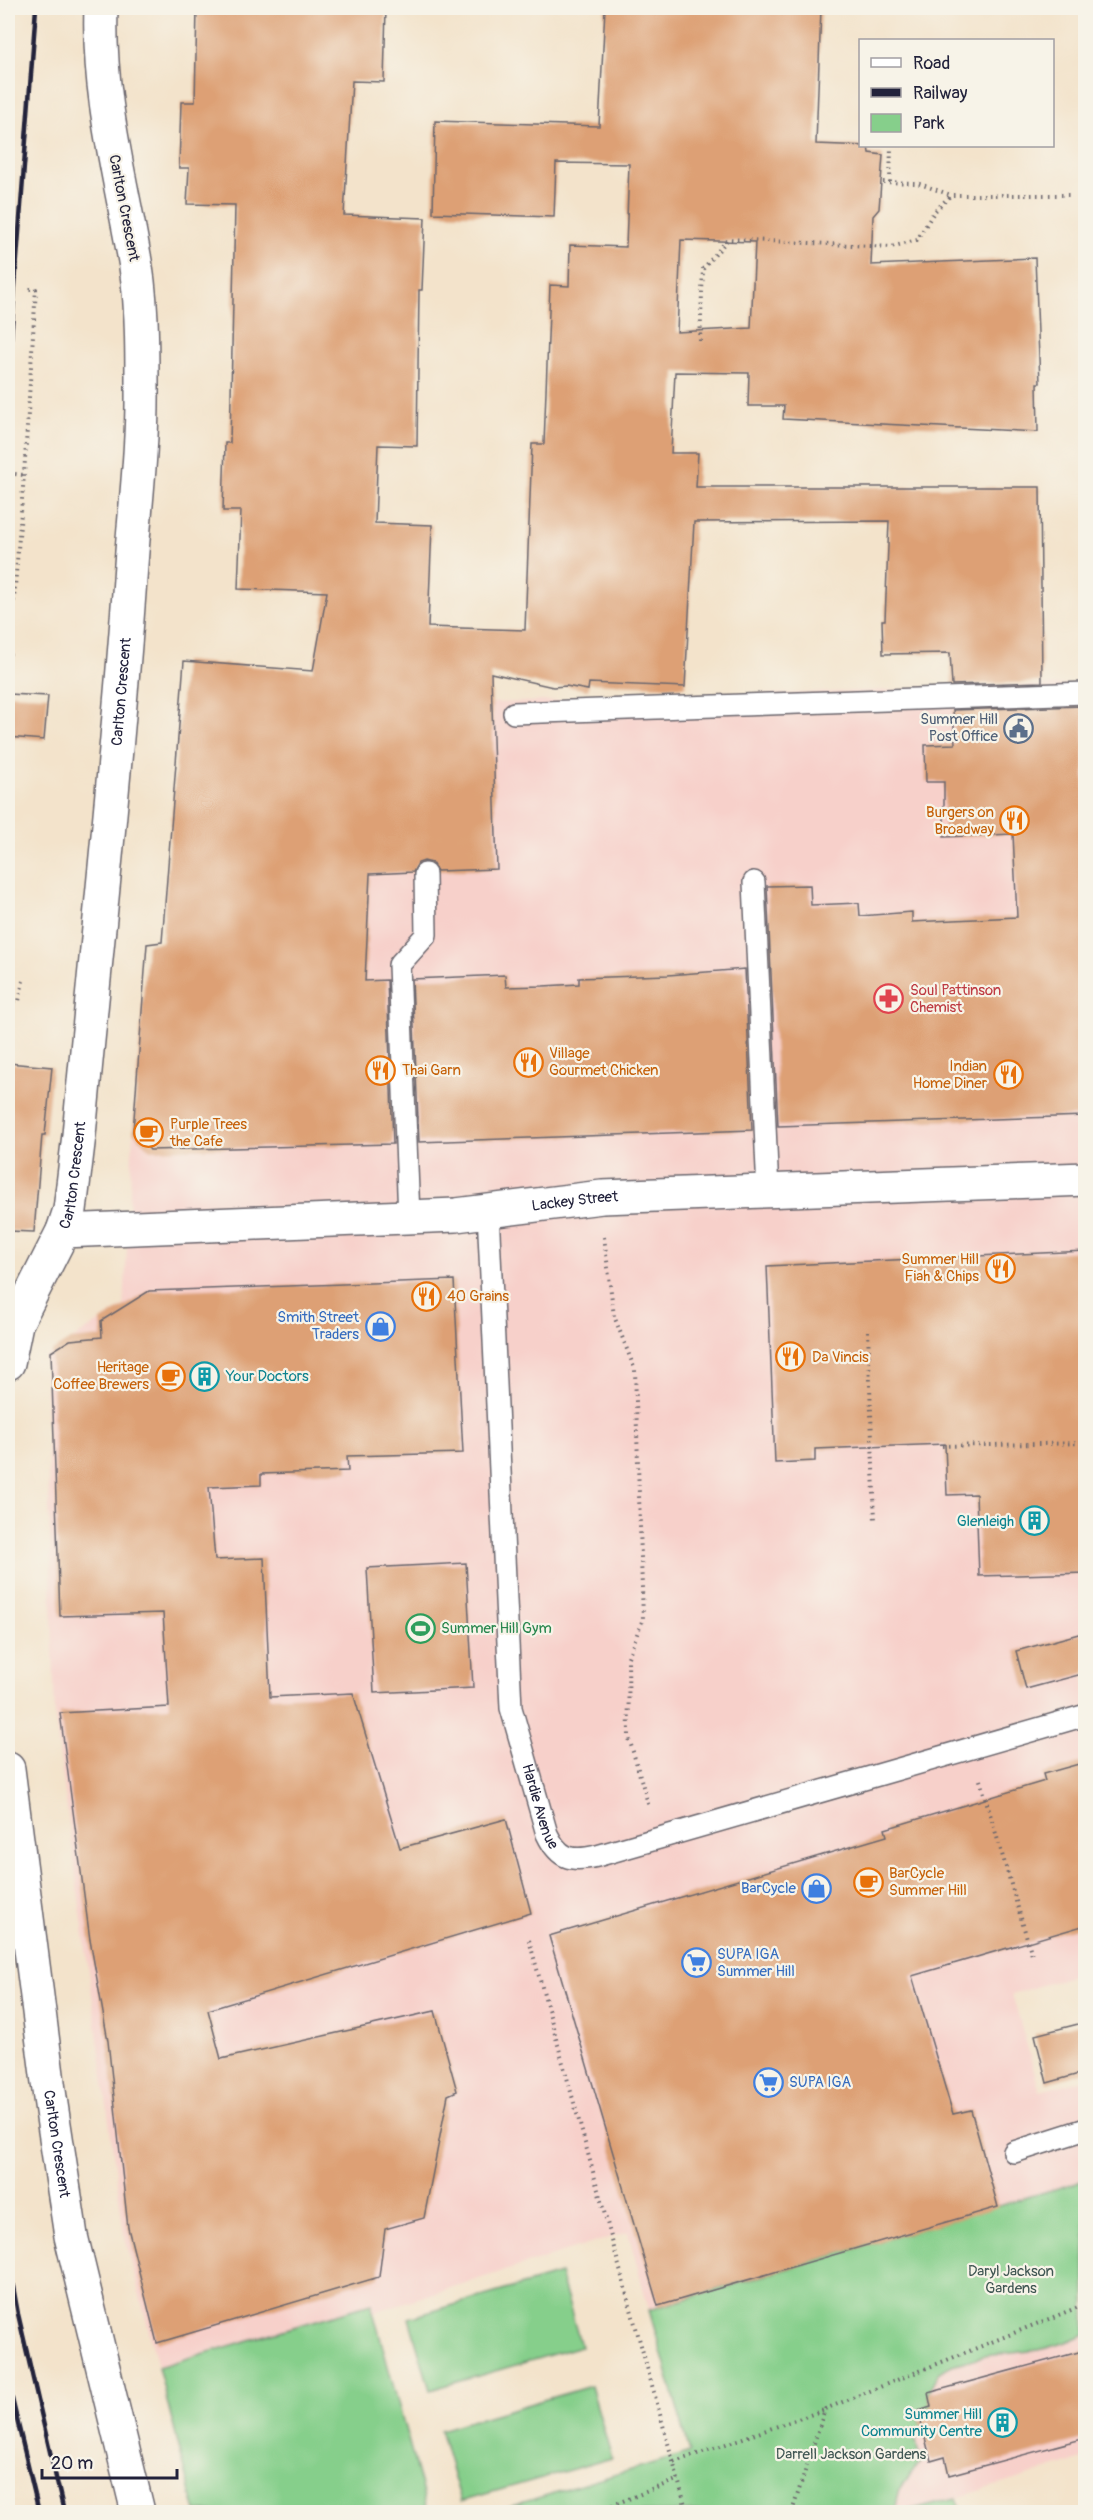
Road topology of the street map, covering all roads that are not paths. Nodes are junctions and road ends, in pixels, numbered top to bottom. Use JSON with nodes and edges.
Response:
{"nodes":[{"id":1,"x":101,"y":8,"type":"edge"},
{"id":2,"x":1086,"y":693,"type":"edge"},
{"id":3,"x":514,"y":713,"type":"dead end"},
{"id":4,"x":425,"y":874,"type":"dead end"},
{"id":5,"x":754,"y":882,"type":"dead end"},
{"id":6,"x":1086,"y":1179,"type":"edge"},
{"id":7,"x":768,"y":1192,"type":"junction"},
{"id":8,"x":488,"y":1210,"type":"junction"},
{"id":9,"x":409,"y":1217,"type":"junction"},
{"id":10,"x":63,"y":1232,"type":"junction"},
{"id":11,"x":8,"y":1363,"type":"edge"},
{"id":12,"x":1086,"y":1715,"type":"edge"},
{"id":13,"x":8,"y":1769,"type":"edge"},
{"id":14,"x":1086,"y":2129,"type":"edge"},
{"id":15,"x":1014,"y":2152,"type":"dead end"},
{"id":16,"x":138,"y":2512,"type":"edge"}],
"edges":[{"from":1,"to":10,"type":"main road","name":"Carlton Crescent"},
{"from":2,"to":3,"type":"lane"},
{"from":4,"to":9,"type":"lane"},
{"from":5,"to":7,"type":"lane"},
{"from":6,"to":7,"type":"main road","name":"Lackey Street"},
{"from":7,"to":8,"type":"main road","name":"Lackey Street"},
{"from":8,"to":9,"type":"main road","name":"Lackey Street"},
{"from":8,"to":12,"type":"lane","name":"Hardie Avenue"},
{"from":9,"to":10,"type":"main road","name":"Lackey Street"},
{"from":10,"to":11,"type":"main road","name":"Carlton Crescent"},
{"from":13,"to":16,"type":"main road","name":"Carlton Crescent"},
{"from":14,"to":15,"type":"lane"}]}
